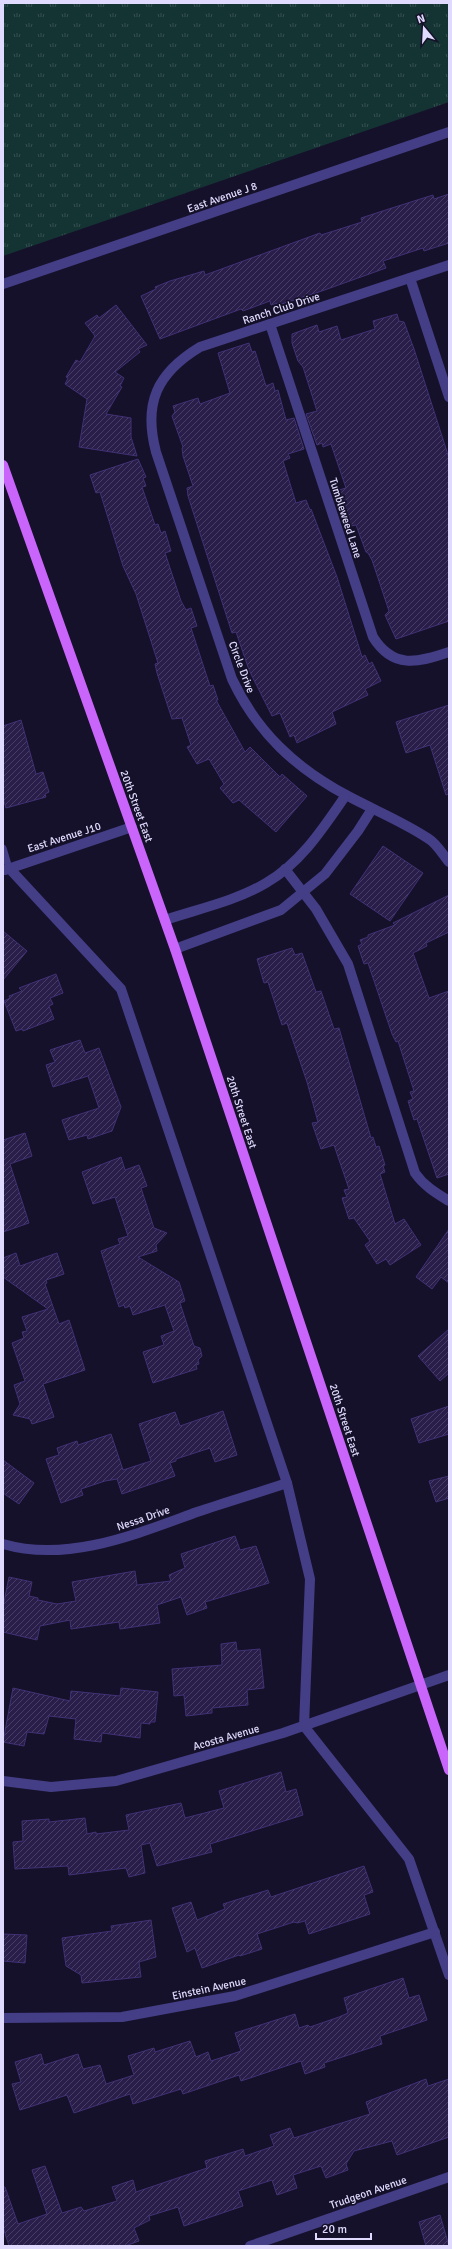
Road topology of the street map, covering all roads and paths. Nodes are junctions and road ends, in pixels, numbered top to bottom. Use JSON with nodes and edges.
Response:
{"nodes":[{"id":1,"x":449,"y":132,"type":"edge"},
{"id":2,"x":449,"y":265,"type":"edge"},
{"id":3,"x":410,"y":278,"type":"junction"},
{"id":4,"x":3,"y":284,"type":"edge"},
{"id":5,"x":270,"y":324,"type":"junction"},
{"id":6,"x":449,"y":397,"type":"edge"},
{"id":7,"x":151,"y":411,"type":"joint"},
{"id":8,"x":3,"y":465,"type":"edge"},
{"id":9,"x":449,"y":652,"type":"edge"},
{"id":10,"x":346,"y":795,"type":"junction"},
{"id":11,"x":372,"y":808,"type":"junction"},
{"id":12,"x":132,"y":827,"type":"junction"},
{"id":13,"x":3,"y":848,"type":"edge"},
{"id":14,"x":449,"y":862,"type":"edge"},
{"id":15,"x":6,"y":869,"type":"edge"},
{"id":16,"x":285,"y":869,"type":"junction"},
{"id":17,"x":304,"y":893,"type":"junction"},
{"id":18,"x":165,"y":920,"type":"junction"},
{"id":19,"x":175,"y":949,"type":"junction"},
{"id":20,"x":449,"y":1201,"type":"edge"},
{"id":21,"x":287,"y":1483,"type":"junction"},
{"id":22,"x":3,"y":1544,"type":"edge"},
{"id":23,"x":449,"y":1675,"type":"edge"},
{"id":24,"x":420,"y":1684,"type":"junction"},
{"id":25,"x":304,"y":1726,"type":"junction"},
{"id":26,"x":449,"y":1770,"type":"edge"},
{"id":27,"x":3,"y":1781,"type":"edge"},
{"id":28,"x":435,"y":1932,"type":"junction"},
{"id":29,"x":449,"y":1975,"type":"edge"},
{"id":30,"x":3,"y":2018,"type":"edge"},
{"id":31,"x":449,"y":2177,"type":"edge"},
{"id":32,"x":250,"y":2246,"type":"edge"}],
"edges":[{"from":1,"to":4,"type":"street","name":"East Avenue J 8"},
{"from":2,"to":3,"type":"street","name":"Ranch Club Drive"},
{"from":3,"to":5,"type":"street","name":"Ranch Club Drive"},
{"from":3,"to":6,"type":"street"},
{"from":5,"to":7,"type":"street","name":"Ranch Club Drive"},
{"from":5,"to":9,"type":"street","name":"Tumbleweed Lane"},
{"from":7,"to":10,"type":"street","name":"Circle Drive"},
{"from":8,"to":12,"type":"main road","name":"20th Street East"},
{"from":10,"to":11,"type":"street","name":"Circle Drive"},
{"from":10,"to":16,"type":"street"},
{"from":11,"to":14,"type":"street","name":"Circle Drive"},
{"from":11,"to":17,"type":"street"},
{"from":12,"to":15,"type":"street","name":"East Avenue J10"},
{"from":12,"to":18,"type":"main road","name":"20th Street East"},
{"from":13,"to":15,"type":"lane"},
{"from":15,"to":21,"type":"street"},
{"from":16,"to":17,"type":"street"},
{"from":16,"to":18,"type":"street"},
{"from":17,"to":19,"type":"street"},
{"from":17,"to":20,"type":"street"},
{"from":18,"to":19,"type":"main road","name":"20th Street East"},
{"from":19,"to":24,"type":"main road","name":"20th Street East"},
{"from":21,"to":22,"type":"street","name":"Nessa Drive"},
{"from":21,"to":25,"type":"street"},
{"from":23,"to":24,"type":"street","name":"Acosta Avenue"},
{"from":24,"to":25,"type":"street","name":"Acosta Avenue"},
{"from":24,"to":26,"type":"main road","name":"20th Street East"},
{"from":25,"to":27,"type":"street","name":"Acosta Avenue"},
{"from":25,"to":28,"type":"street"},
{"from":28,"to":29,"type":"street"},
{"from":28,"to":30,"type":"street","name":"Einstein Avenue"},
{"from":31,"to":32,"type":"street","name":"Trudgeon Avenue"}]}
